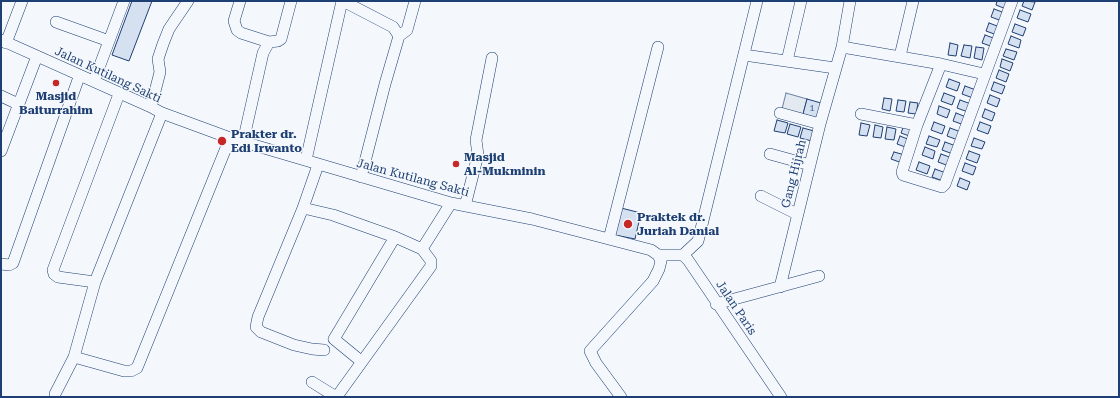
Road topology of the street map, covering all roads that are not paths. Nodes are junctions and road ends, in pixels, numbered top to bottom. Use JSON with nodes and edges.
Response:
{"nodes":[{"id":1,"x":22,"y":1,"type":"edge"},
{"id":2,"x":124,"y":1,"type":"edge"},
{"id":3,"x":188,"y":1,"type":"edge"},
{"id":4,"x":240,"y":1,"type":"edge"},
{"id":5,"x":291,"y":1,"type":"edge"},
{"id":6,"x":343,"y":1,"type":"edge"},
{"id":7,"x":415,"y":1,"type":"edge"},
{"id":8,"x":757,"y":1,"type":"edge"},
{"id":9,"x":801,"y":1,"type":"edge"},
{"id":10,"x":850,"y":1,"type":"edge"},
{"id":11,"x":913,"y":1,"type":"edge"},
{"id":12,"x":1012,"y":1,"type":"edge"},
{"id":13,"x":56,"y":22,"type":"dead end"},
{"id":14,"x":399,"y":36,"type":"junction"},
{"id":15,"x":109,"y":41,"type":"junction"},
{"id":16,"x":3,"y":42,"type":"edge"},
{"id":17,"x":269,"y":42,"type":"junction"},
{"id":18,"x":842,"y":47,"type":"junction"},
{"id":19,"x":658,"y":48,"type":"dead end"},
{"id":20,"x":37,"y":56,"type":"junction"},
{"id":21,"x":744,"y":56,"type":"junction"},
{"id":22,"x":900,"y":56,"type":"junction"},
{"id":23,"x":492,"y":58,"type":"dead end"},
{"id":24,"x":787,"y":61,"type":"junction"},
{"id":25,"x":941,"y":64,"type":"junction"},
{"id":26,"x":835,"y":68,"type":"junction"},
{"id":27,"x":984,"y":74,"type":"junction"},
{"id":28,"x":79,"y":77,"type":"junction"},
{"id":29,"x":94,"y":81,"type":"junction"},
{"id":30,"x":119,"y":94,"type":"junction"},
{"id":31,"x":1,"y":96,"type":"edge"},
{"id":32,"x":18,"y":104,"type":"junction"},
{"id":33,"x":151,"y":107,"type":"junction"},
{"id":34,"x":162,"y":113,"type":"junction"},
{"id":35,"x":780,"y":114,"type":"dead end"},
{"id":36,"x":861,"y":114,"type":"dead end"},
{"id":37,"x":820,"y":124,"type":"junction"},
{"id":38,"x":917,"y":125,"type":"junction"},
{"id":39,"x":230,"y":138,"type":"junction"},
{"id":40,"x":244,"y":142,"type":"junction"},
{"id":41,"x":1,"y":149,"type":"edge"},
{"id":42,"x":770,"y":154,"type":"dead end"},
{"id":43,"x":306,"y":160,"type":"junction"},
{"id":44,"x":318,"y":165,"type":"junction"},
{"id":45,"x":810,"y":165,"type":"junction"},
{"id":46,"x":361,"y":177,"type":"junction"},
{"id":47,"x":761,"y":196,"type":"dead end"},
{"id":48,"x":451,"y":203,"type":"junction"},
{"id":49,"x":465,"y":206,"type":"junction"},
{"id":50,"x":303,"y":208,"type":"junction"},
{"id":51,"x":797,"y":214,"type":"junction"},
{"id":52,"x":395,"y":237,"type":"junction"},
{"id":53,"x":609,"y":239,"type":"junction"},
{"id":54,"x":422,"y":249,"type":"junction"},
{"id":55,"x":658,"y":255,"type":"junction"},
{"id":56,"x":683,"y":255,"type":"junction"},
{"id":57,"x":1,"y":264,"type":"edge"},
{"id":58,"x":819,"y":276,"type":"dead end"},
{"id":59,"x":95,"y":282,"type":"junction"},
{"id":60,"x":780,"y":287,"type":"junction"},
{"id":61,"x":716,"y":304,"type":"junction"},
{"id":62,"x":324,"y":350,"type":"dead end"},
{"id":63,"x":74,"y":357,"type":"junction"},
{"id":64,"x":362,"y":362,"type":"junction"},
{"id":65,"x":312,"y":382,"type":"dead end"},
{"id":66,"x":55,"y":394,"type":"dead end"},
{"id":67,"x":621,"y":397,"type":"edge"},
{"id":68,"x":781,"y":397,"type":"edge"}],
"edges":[{"from":1,"to":16,"type":"street"},
{"from":2,"to":15,"type":"street"},
{"from":3,"to":33,"type":"street"},
{"from":4,"to":17,"type":"street"},
{"from":5,"to":17,"type":"street"},
{"from":6,"to":14,"type":"street"},
{"from":6,"to":43,"type":"street"},
{"from":7,"to":14,"type":"street"},
{"from":8,"to":21,"type":"street"},
{"from":9,"to":24,"type":"street"},
{"from":10,"to":18,"type":"street","name":"Gang Hijrah"},
{"from":11,"to":22,"type":"street"},
{"from":12,"to":27,"type":"street"},
{"from":13,"to":15,"type":"street"},
{"from":14,"to":46,"type":"street"},
{"from":15,"to":29,"type":"street"},
{"from":16,"to":20,"type":"street","name":"Jalan Kutilang Sakti"},
{"from":17,"to":40,"type":"street"},
{"from":18,"to":22,"type":"street"},
{"from":18,"to":26,"type":"street","name":"Gang Hijrah"},
{"from":19,"to":53,"type":"street"},
{"from":20,"to":28,"type":"street","name":"Jalan Kutilang Sakti"},
{"from":20,"to":32,"type":"street"},
{"from":21,"to":24,"type":"street"},
{"from":21,"to":56,"type":"street"},
{"from":22,"to":25,"type":"street"},
{"from":23,"to":49,"type":"street"},
{"from":24,"to":26,"type":"street"},
{"from":25,"to":27,"type":"street"},
{"from":25,"to":38,"type":"street"},
{"from":26,"to":37,"type":"street","name":"Gang Hijrah"},
{"from":27,"to":38,"type":"street"},
{"from":28,"to":29,"type":"street","name":"Jalan Kutilang Sakti"},
{"from":28,"to":57,"type":"street"},
{"from":29,"to":30,"type":"street","name":"Jalan Kutilang Sakti"},
{"from":30,"to":33,"type":"street","name":"Jalan Kutilang Sakti"},
{"from":30,"to":59,"type":"street"},
{"from":31,"to":32,"type":"street"},
{"from":32,"to":41,"type":"street"},
{"from":33,"to":34,"type":"street","name":"Jalan Kutilang Sakti"},
{"from":34,"to":39,"type":"street","name":"Jalan Kutilang Sakti"},
{"from":34,"to":59,"type":"street"},
{"from":35,"to":37,"type":"street"},
{"from":36,"to":38,"type":"street"},
{"from":37,"to":45,"type":"street","name":"Gang Hijrah"},
{"from":39,"to":40,"type":"street","name":"Jalan Kutilang Sakti"},
{"from":39,"to":63,"type":"street"},
{"from":40,"to":43,"type":"street","name":"Jalan Kutilang Sakti"},
{"from":42,"to":45,"type":"street"},
{"from":43,"to":44,"type":"street","name":"Jalan Kutilang Sakti"},
{"from":44,"to":46,"type":"street","name":"Jalan Kutilang Sakti"},
{"from":44,"to":50,"type":"street"},
{"from":45,"to":51,"type":"street","name":"Gang Hijrah"},
{"from":46,"to":48,"type":"street","name":"Jalan Kutilang Sakti"},
{"from":47,"to":51,"type":"street"},
{"from":48,"to":49,"type":"street","name":"Jalan Kutilang Sakti"},
{"from":48,"to":54,"type":"street"},
{"from":49,"to":53,"type":"street","name":"Jalan Kutilang Sakti"},
{"from":50,"to":52,"type":"street"},
{"from":50,"to":62,"type":"street"},
{"from":51,"to":60,"type":"street","name":"Gang Hijrah"},
{"from":52,"to":54,"type":"street"},
{"from":52,"to":64,"type":"street"},
{"from":53,"to":55,"type":"street","name":"Jalan Kutilang Sakti"},
{"from":54,"to":64,"type":"street"},
{"from":55,"to":56,"type":"street"},
{"from":55,"to":67,"type":"street"},
{"from":56,"to":61,"type":"street","name":"Jalan Paris"},
{"from":58,"to":60,"type":"street"},
{"from":59,"to":63,"type":"street"},
{"from":60,"to":61,"type":"street"},
{"from":61,"to":68,"type":"street","name":"Jalan Paris"},
{"from":63,"to":66,"type":"street"},
{"from":64,"to":65,"type":"street"}]}
